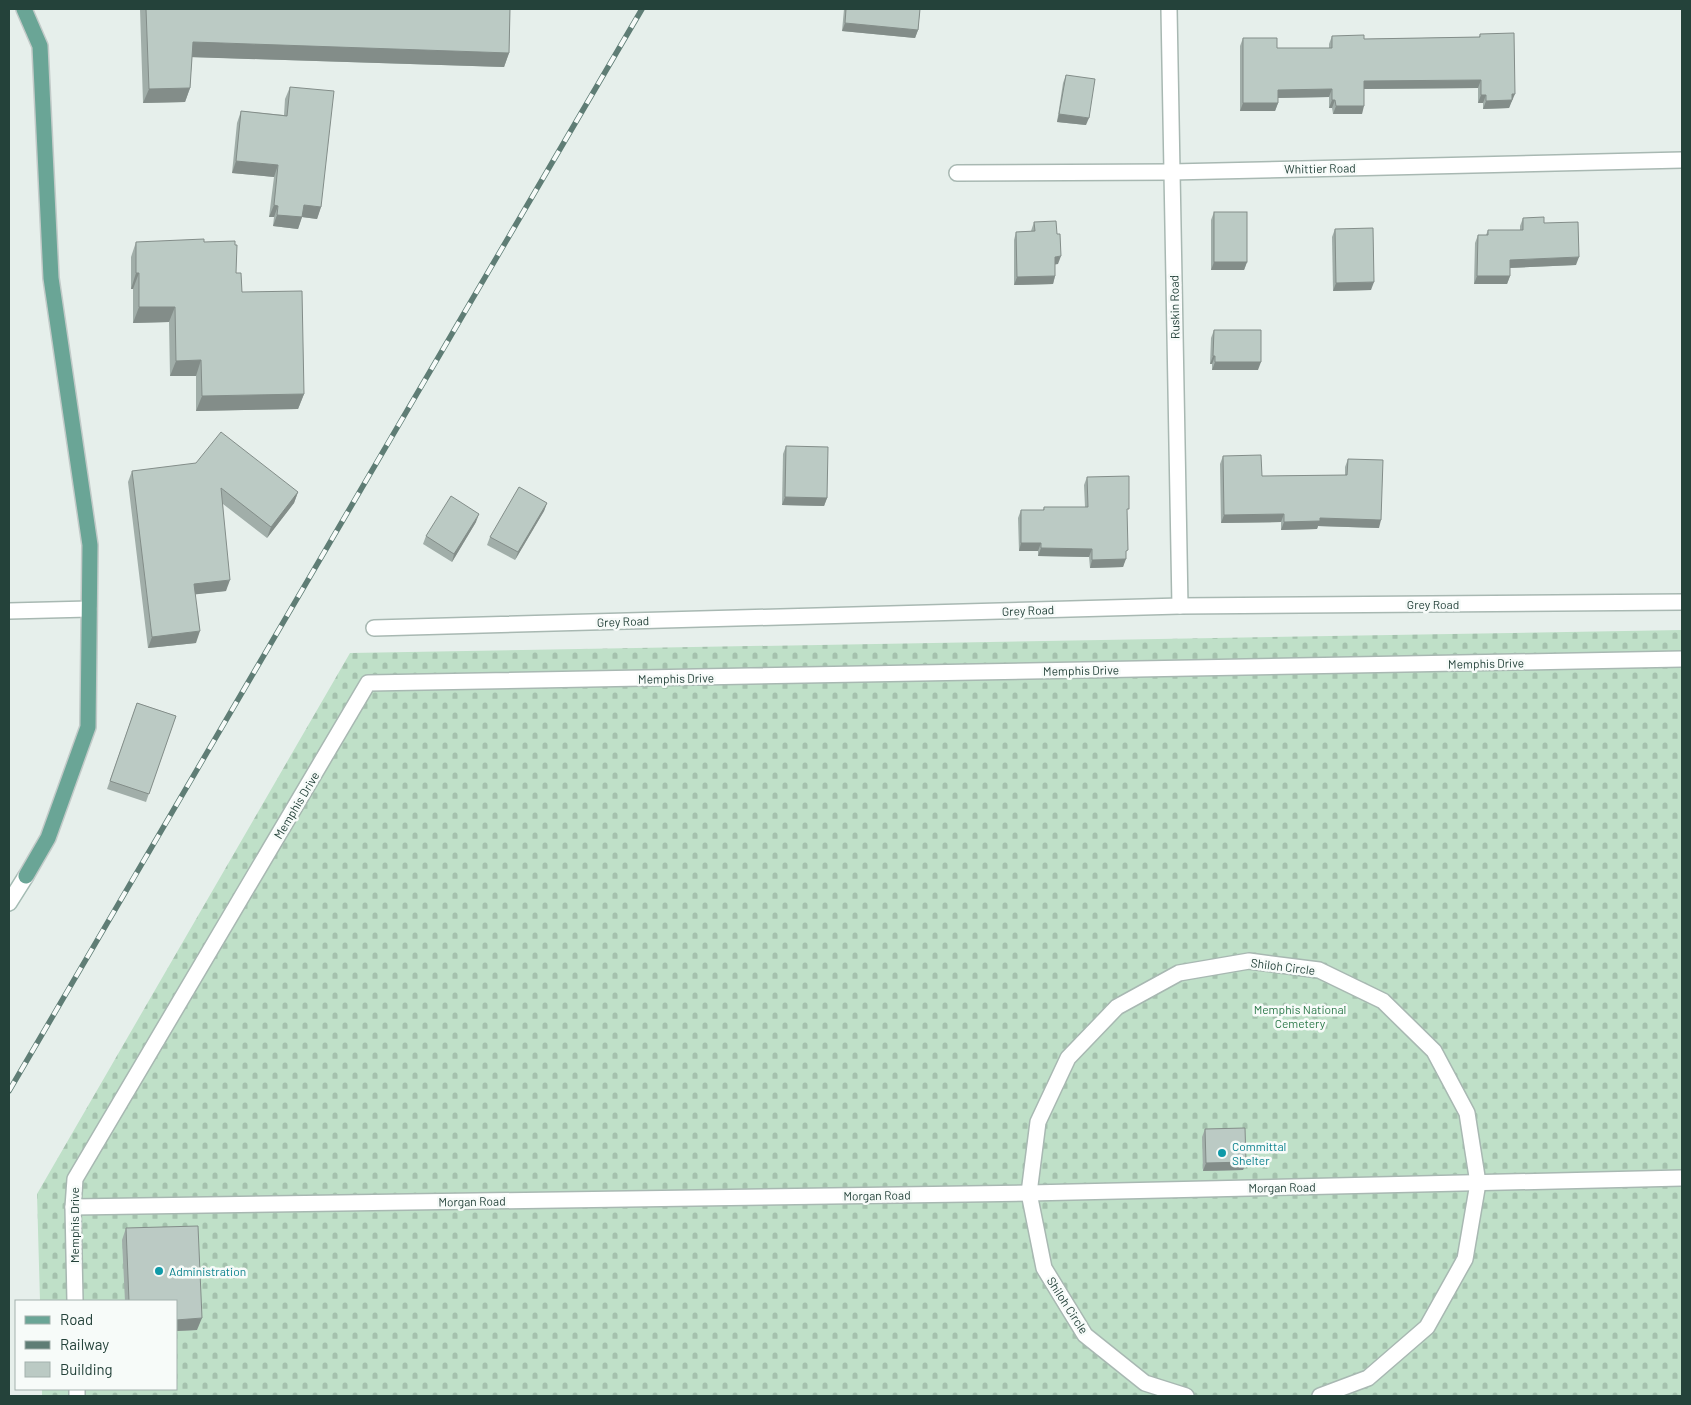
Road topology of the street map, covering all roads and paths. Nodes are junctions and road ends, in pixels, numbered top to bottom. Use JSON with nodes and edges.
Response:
{"nodes":[{"id":1,"x":24,"y":9,"type":"edge"},
{"id":2,"x":1169,"y":9,"type":"edge"},
{"id":3,"x":1682,"y":160,"type":"edge"},
{"id":4,"x":1171,"y":172,"type":"junction"},
{"id":5,"x":957,"y":173,"type":"dead end"},
{"id":6,"x":1682,"y":602,"type":"edge"},
{"id":7,"x":1180,"y":606,"type":"junction"},
{"id":8,"x":89,"y":609,"type":"junction"},
{"id":9,"x":9,"y":611,"type":"edge"},
{"id":10,"x":374,"y":628,"type":"dead end"},
{"id":11,"x":1682,"y":659,"type":"edge"},
{"id":12,"x":26,"y":876,"type":"joint"},
{"id":13,"x":9,"y":903,"type":"edge"},
{"id":14,"x":1682,"y":1178,"type":"edge"},
{"id":15,"x":1478,"y":1183,"type":"junction"},
{"id":16,"x":1029,"y":1193,"type":"junction"},
{"id":17,"x":72,"y":1207,"type":"junction"},
{"id":18,"x":75,"y":1300,"type":"edge"},
{"id":19,"x":1186,"y":1396,"type":"edge"},
{"id":20,"x":1320,"y":1396,"type":"edge"}],
"edges":[{"from":1,"to":8,"type":"main road"},
{"from":2,"to":4,"type":"street","name":"Ruskin Road"},
{"from":3,"to":4,"type":"street","name":"Whittier Road"},
{"from":4,"to":5,"type":"street","name":"Whittier Road"},
{"from":4,"to":7,"type":"street","name":"Ruskin Road"},
{"from":6,"to":7,"type":"street","name":"Grey Road"},
{"from":7,"to":10,"type":"street","name":"Grey Road"},
{"from":8,"to":9,"type":"street"},
{"from":8,"to":12,"type":"main road"},
{"from":11,"to":17,"type":"street","name":"Memphis Drive"},
{"from":12,"to":13,"type":"street"},
{"from":14,"to":15,"type":"street","name":"Morgan Road"},
{"from":15,"to":16,"type":"street","name":"Morgan Road"},
{"from":15,"to":16,"type":"street","name":"Shiloh Circle"},
{"from":15,"to":20,"type":"street","name":"Shiloh Circle"},
{"from":16,"to":17,"type":"street","name":"Morgan Road"},
{"from":16,"to":19,"type":"street","name":"Shiloh Circle"},
{"from":17,"to":18,"type":"street","name":"Memphis Drive"}]}
